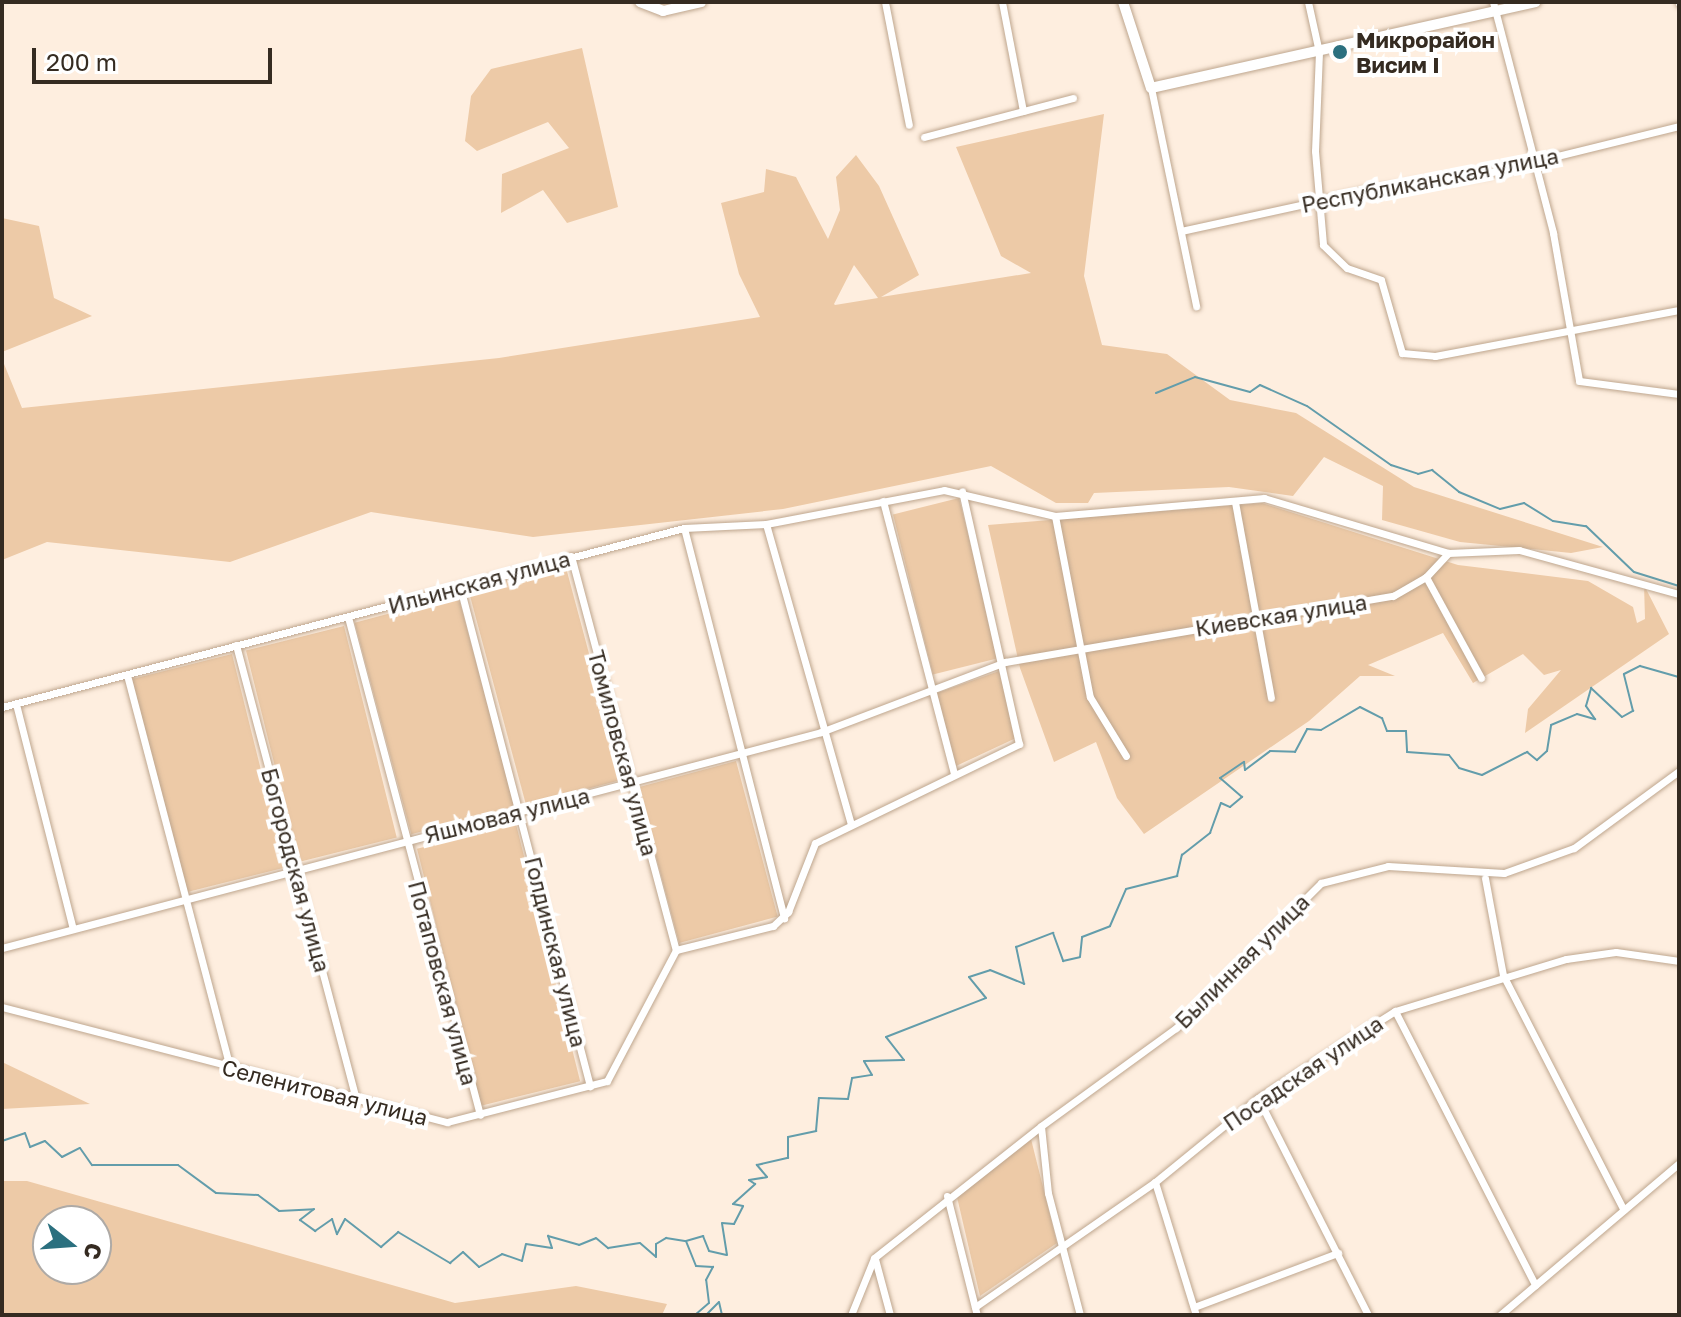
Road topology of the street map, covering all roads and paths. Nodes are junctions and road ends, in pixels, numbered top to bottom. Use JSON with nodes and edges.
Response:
{"nodes":[{"id":1,"x":640,"y":2,"type":"edge"},
{"id":2,"x":701,"y":2,"type":"edge"},
{"id":3,"x":885,"y":2,"type":"edge"},
{"id":4,"x":1002,"y":2,"type":"edge"},
{"id":5,"x":1123,"y":2,"type":"edge"},
{"id":6,"x":1308,"y":2,"type":"edge"},
{"id":7,"x":1535,"y":2,"type":"edge"},
{"id":8,"x":1495,"y":8,"type":"edge"},
{"id":9,"x":1319,"y":52,"type":"junction"},
{"id":10,"x":1151,"y":88,"type":"junction"},
{"id":11,"x":1073,"y":98,"type":"dead end"},
{"id":12,"x":1023,"y":111,"type":"junction"},
{"id":13,"x":909,"y":125,"type":"dead end"},
{"id":14,"x":1679,"y":126,"type":"edge"},
{"id":15,"x":924,"y":137,"type":"dead end"},
{"id":16,"x":1534,"y":161,"type":"junction"},
{"id":17,"x":1320,"y":202,"type":"junction"},
{"id":18,"x":1181,"y":231,"type":"junction"},
{"id":19,"x":1196,"y":306,"type":"dead end"},
{"id":20,"x":1679,"y":310,"type":"edge"},
{"id":21,"x":1571,"y":330,"type":"junction"},
{"id":22,"x":1679,"y":394,"type":"edge"},
{"id":23,"x":962,"y":491,"type":"junction"},
{"id":24,"x":883,"y":501,"type":"junction"},
{"id":25,"x":1235,"y":502,"type":"junction"},
{"id":26,"x":1055,"y":516,"type":"junction"},
{"id":27,"x":766,"y":524,"type":"junction"},
{"id":28,"x":684,"y":528,"type":"junction"},
{"id":29,"x":1448,"y":553,"type":"junction"},
{"id":30,"x":571,"y":556,"type":"junction"},
{"id":31,"x":1426,"y":577,"type":"junction"},
{"id":32,"x":460,"y":587,"type":"junction"},
{"id":33,"x":1679,"y":594,"type":"edge"},
{"id":34,"x":348,"y":617,"type":"junction"},
{"id":35,"x":1256,"y":622,"type":"junction"},
{"id":36,"x":236,"y":645,"type":"junction"},
{"id":37,"x":1078,"y":645,"type":"junction"},
{"id":38,"x":1005,"y":662,"type":"junction"},
{"id":39,"x":127,"y":675,"type":"junction"},
{"id":40,"x":1481,"y":678,"type":"dead end"},
{"id":41,"x":930,"y":690,"type":"junction"},
{"id":42,"x":1271,"y":698,"type":"dead end"},
{"id":43,"x":16,"y":704,"type":"junction"},
{"id":44,"x":2,"y":707,"type":"edge"},
{"id":45,"x":821,"y":732,"type":"junction"},
{"id":46,"x":742,"y":754,"type":"junction"},
{"id":47,"x":1126,"y":756,"type":"dead end"},
{"id":48,"x":1679,"y":771,"type":"edge"},
{"id":49,"x":954,"y":774,"type":"junction"},
{"id":50,"x":630,"y":783,"type":"junction"},
{"id":51,"x":521,"y":812,"type":"junction"},
{"id":52,"x":851,"y":824,"type":"junction"},
{"id":53,"x":404,"y":840,"type":"junction"},
{"id":54,"x":295,"y":870,"type":"junction"},
{"id":55,"x":1485,"y":878,"type":"junction"},
{"id":56,"x":183,"y":900,"type":"junction"},
{"id":57,"x":784,"y":918,"type":"junction"},
{"id":58,"x":72,"y":926,"type":"junction"},
{"id":59,"x":2,"y":948,"type":"edge"},
{"id":60,"x":676,"y":950,"type":"junction"},
{"id":61,"x":1679,"y":961,"type":"edge"},
{"id":62,"x":1503,"y":975,"type":"junction"},
{"id":63,"x":2,"y":1007,"type":"edge"},
{"id":64,"x":1395,"y":1011,"type":"junction"},
{"id":65,"x":230,"y":1069,"type":"junction"},
{"id":66,"x":590,"y":1086,"type":"junction"},
{"id":67,"x":355,"y":1096,"type":"junction"},
{"id":68,"x":1258,"y":1098,"type":"junction"},
{"id":69,"x":480,"y":1115,"type":"junction"},
{"id":70,"x":1041,"y":1126,"type":"junction"},
{"id":71,"x":1679,"y":1163,"type":"edge"},
{"id":72,"x":1155,"y":1182,"type":"junction"},
{"id":73,"x":947,"y":1196,"type":"junction"},
{"id":74,"x":1624,"y":1210,"type":"junction"},
{"id":75,"x":1062,"y":1247,"type":"junction"},
{"id":76,"x":1338,"y":1253,"type":"junction"},
{"id":77,"x":874,"y":1258,"type":"junction"},
{"id":78,"x":1535,"y":1285,"type":"junction"},
{"id":79,"x":976,"y":1311,"type":"edge"},
{"id":80,"x":1195,"y":1311,"type":"edge"},
{"id":81,"x":851,"y":1315,"type":"edge"},
{"id":82,"x":890,"y":1315,"type":"edge"},
{"id":83,"x":1080,"y":1315,"type":"edge"},
{"id":84,"x":1368,"y":1315,"type":"edge"},
{"id":85,"x":1500,"y":1315,"type":"edge"}],
"edges":[{"from":1,"to":2,"type":"street"},
{"from":3,"to":13,"type":"street"},
{"from":4,"to":12,"type":"street"},
{"from":5,"to":10,"type":"street"},
{"from":6,"to":9,"type":"street"},
{"from":7,"to":8,"type":"street"},
{"from":8,"to":9,"type":"street"},
{"from":8,"to":16,"type":"street"},
{"from":9,"to":10,"type":"street"},
{"from":9,"to":17,"type":"street"},
{"from":10,"to":18,"type":"street"},
{"from":11,"to":12,"type":"street"},
{"from":12,"to":15,"type":"street"},
{"from":14,"to":16,"type":"street","name":"Республиканская улица"},
{"from":16,"to":17,"type":"street","name":"Республиканская улица"},
{"from":16,"to":21,"type":"street"},
{"from":17,"to":18,"type":"street","name":"Республиканская улица"},
{"from":17,"to":21,"type":"street"},
{"from":18,"to":19,"type":"street"},
{"from":20,"to":21,"type":"street"},
{"from":21,"to":22,"type":"street"},
{"from":23,"to":24,"type":"street","name":"Ильинская улица"},
{"from":23,"to":26,"type":"street"},
{"from":23,"to":38,"type":"street"},
{"from":24,"to":27,"type":"street","name":"Ильинская улица"},
{"from":24,"to":41,"type":"street"},
{"from":25,"to":26,"type":"street"},
{"from":25,"to":29,"type":"street"},
{"from":25,"to":35,"type":"street"},
{"from":26,"to":37,"type":"street"},
{"from":27,"to":28,"type":"street","name":"Ильинская улица"},
{"from":27,"to":45,"type":"street"},
{"from":28,"to":30,"type":"street","name":"Ильинская улица"},
{"from":28,"to":46,"type":"street"},
{"from":29,"to":31,"type":"street","name":"Киевская улица"},
{"from":29,"to":33,"type":"street"},
{"from":30,"to":32,"type":"street","name":"Ильинская улица"},
{"from":30,"to":50,"type":"street","name":"Томиловская улица"},
{"from":31,"to":35,"type":"street","name":"Киевская улица"},
{"from":31,"to":40,"type":"street"},
{"from":32,"to":34,"type":"street","name":"Ильинская улица"},
{"from":32,"to":51,"type":"street","name":"Голдинская улица"},
{"from":34,"to":36,"type":"street","name":"Ильинская улица"},
{"from":34,"to":53,"type":"street","name":"Потаповская улица"},
{"from":35,"to":37,"type":"street","name":"Киевская улица"},
{"from":35,"to":42,"type":"street"},
{"from":36,"to":39,"type":"street","name":"Ильинская улица"},
{"from":36,"to":54,"type":"street","name":"Богородская улица"},
{"from":37,"to":38,"type":"street","name":"Киевская улица"},
{"from":37,"to":47,"type":"street"},
{"from":38,"to":41,"type":"street","name":"Яшмовая улица"},
{"from":38,"to":49,"type":"street"},
{"from":39,"to":43,"type":"street","name":"Ильинская улица"},
{"from":39,"to":56,"type":"street"},
{"from":41,"to":45,"type":"street","name":"Яшмовая улица"},
{"from":41,"to":49,"type":"street"},
{"from":43,"to":44,"type":"street","name":"Ильинская улица"},
{"from":43,"to":58,"type":"street"},
{"from":45,"to":46,"type":"street","name":"Яшмовая улица"},
{"from":45,"to":52,"type":"street"},
{"from":46,"to":50,"type":"street","name":"Яшмовая улица"},
{"from":46,"to":57,"type":"street"},
{"from":48,"to":55,"type":"street","name":"Былинная улица"},
{"from":49,"to":52,"type":"street"},
{"from":50,"to":51,"type":"street","name":"Яшмовая улица"},
{"from":50,"to":60,"type":"street","name":"Томиловская улица"},
{"from":51,"to":53,"type":"street","name":"Яшмовая улица"},
{"from":51,"to":66,"type":"street","name":"Голдинская улица"},
{"from":52,"to":57,"type":"street"},
{"from":53,"to":54,"type":"street","name":"Яшмовая улица"},
{"from":53,"to":69,"type":"street","name":"Потаповская улица"},
{"from":54,"to":56,"type":"street","name":"Яшмовая улица"},
{"from":54,"to":67,"type":"street","name":"Богородская улица"},
{"from":55,"to":62,"type":"street"},
{"from":55,"to":70,"type":"street","name":"Былинная улица"},
{"from":56,"to":58,"type":"street","name":"Яшмовая улица"},
{"from":56,"to":65,"type":"street"},
{"from":57,"to":60,"type":"street"},
{"from":58,"to":59,"type":"street","name":"Яшмовая улица"},
{"from":60,"to":66,"type":"street","name":"Селенитовая улица"},
{"from":61,"to":62,"type":"street","name":"Посадская улица"},
{"from":62,"to":64,"type":"street","name":"Посадская улица"},
{"from":62,"to":74,"type":"street"},
{"from":63,"to":65,"type":"street","name":"Селенитовая улица"},
{"from":64,"to":68,"type":"street","name":"Посадская улица"},
{"from":64,"to":78,"type":"street"},
{"from":65,"to":67,"type":"street","name":"Селенитовая улица"},
{"from":66,"to":69,"type":"street","name":"Селенитовая улица"},
{"from":67,"to":69,"type":"street","name":"Селенитовая улица"},
{"from":68,"to":72,"type":"street","name":"Посадская улица"},
{"from":68,"to":76,"type":"street"},
{"from":70,"to":73,"type":"street","name":"Былинная улица"},
{"from":70,"to":75,"type":"street"},
{"from":71,"to":74,"type":"street"},
{"from":72,"to":75,"type":"street","name":"Посадская улица"},
{"from":72,"to":80,"type":"street"},
{"from":73,"to":77,"type":"street","name":"Былинная улица"},
{"from":73,"to":79,"type":"street"},
{"from":74,"to":78,"type":"street"},
{"from":75,"to":79,"type":"street","name":"Посадская улица"},
{"from":75,"to":83,"type":"street"},
{"from":76,"to":80,"type":"street"},
{"from":76,"to":84,"type":"street"},
{"from":77,"to":81,"type":"street"},
{"from":77,"to":82,"type":"street"},
{"from":78,"to":85,"type":"street"}]}
